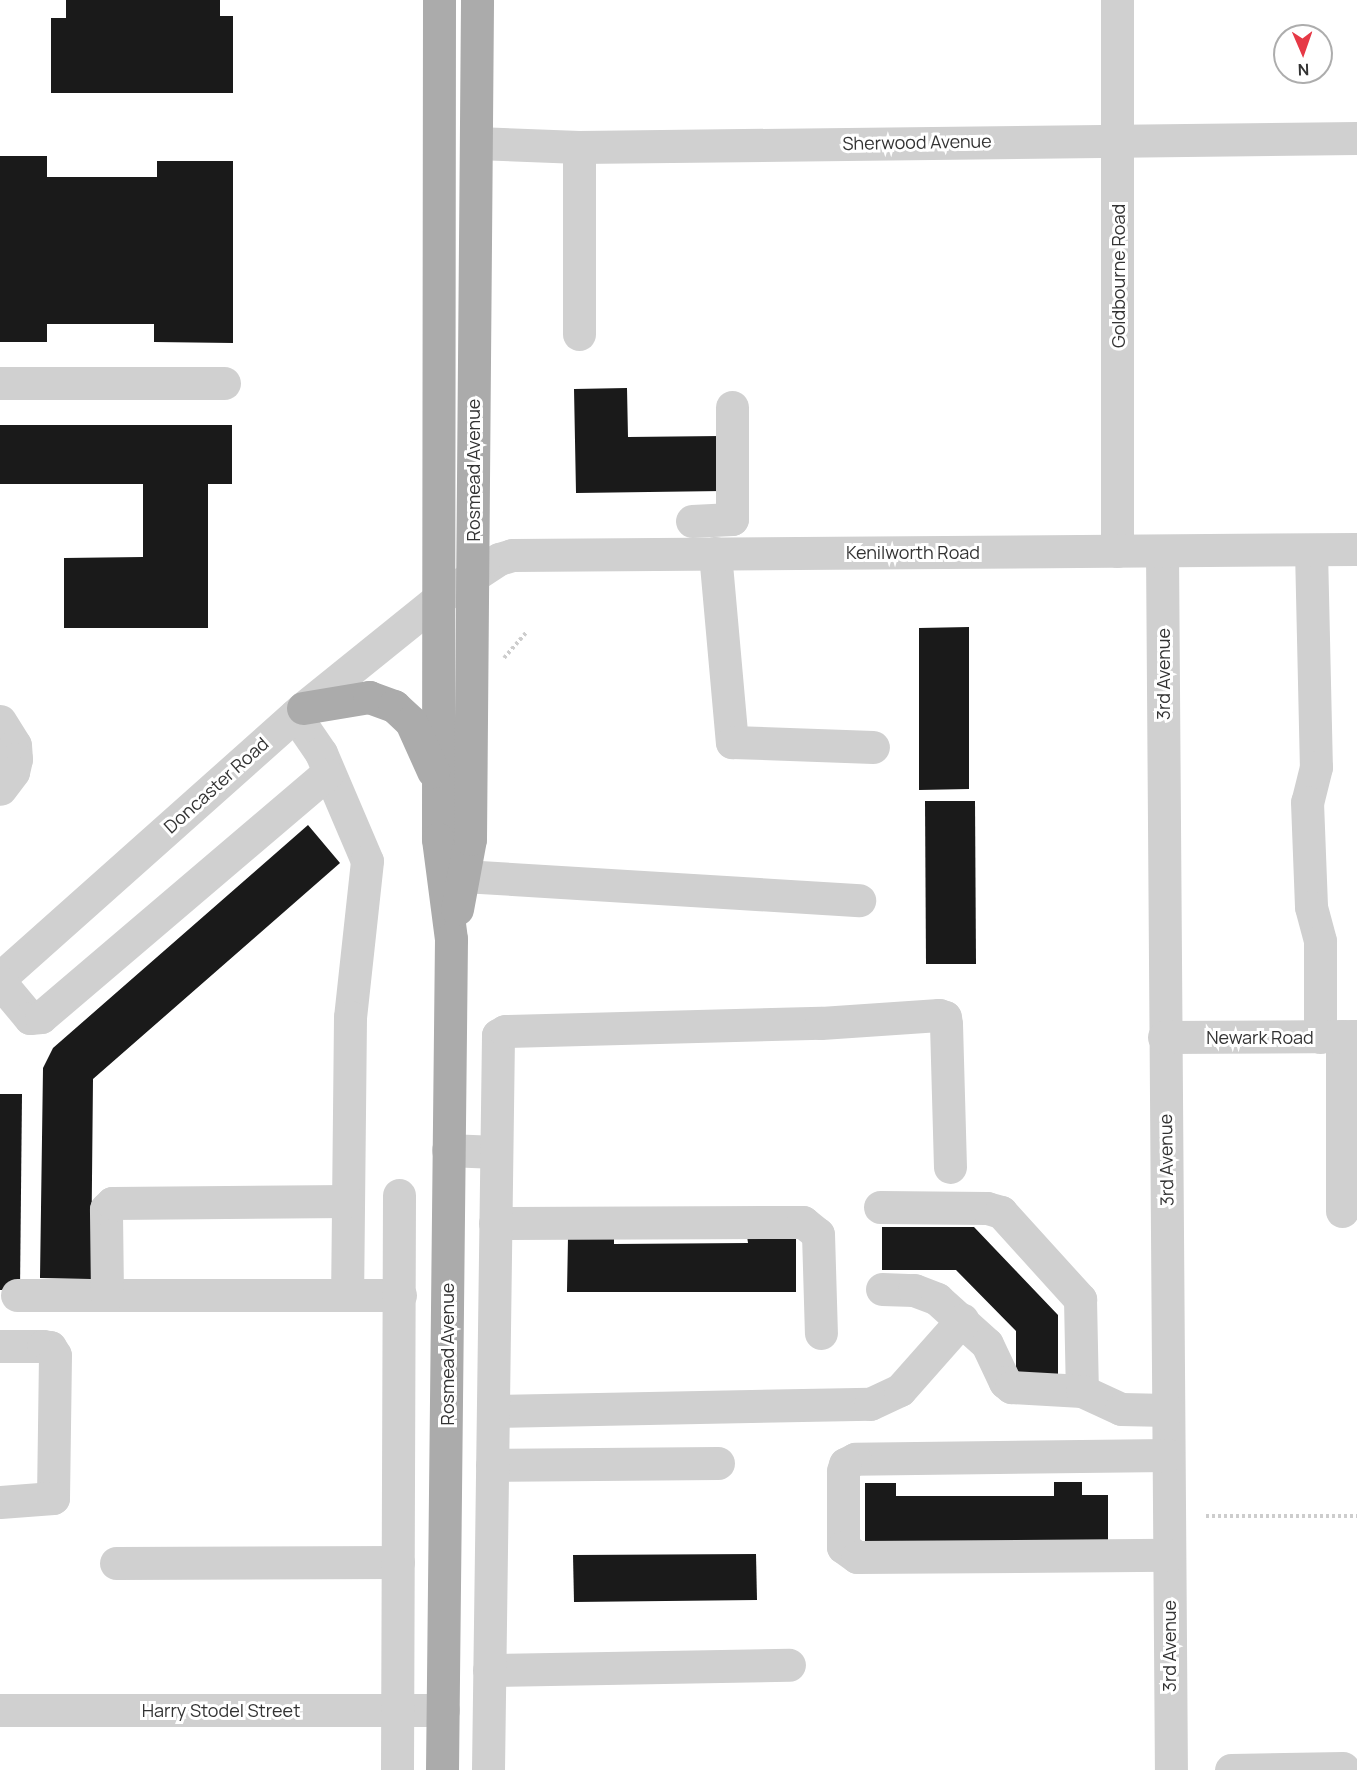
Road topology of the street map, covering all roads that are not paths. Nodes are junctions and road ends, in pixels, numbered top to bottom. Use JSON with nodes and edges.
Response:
{"nodes":[{"id":1,"x":439,"y":0,"type":"edge"},
{"id":2,"x":477,"y":0,"type":"edge"},
{"id":3,"x":1117,"y":0,"type":"edge"},
{"id":4,"x":1357,"y":138,"type":"edge"},
{"id":5,"x":1118,"y":140,"type":"junction"},
{"id":6,"x":476,"y":143,"type":"junction"},
{"id":7,"x":579,"y":147,"type":"junction"},
{"id":8,"x":579,"y":334,"type":"dead end"},
{"id":9,"x":0,"y":383,"type":"edge"},
{"id":10,"x":224,"y":383,"type":"dead end"},
{"id":11,"x":732,"y":407,"type":"dead end"},
{"id":12,"x":1357,"y":549,"type":"edge"},
{"id":13,"x":1311,"y":550,"type":"junction"},
{"id":14,"x":1117,"y":551,"type":"junction"},
{"id":15,"x":1162,"y":551,"type":"junction"},
{"id":16,"x":719,"y":553,"type":"junction"},
{"id":17,"x":473,"y":573,"type":"junction"},
{"id":18,"x":438,"y":599,"type":"junction"},
{"id":19,"x":299,"y":711,"type":"junction"},
{"id":20,"x":0,"y":721,"type":"edge"},
{"id":21,"x":873,"y":747,"type":"dead end"},
{"id":22,"x":327,"y":774,"type":"junction"},
{"id":23,"x":438,"y":781,"type":"junction"},
{"id":24,"x":0,"y":789,"type":"edge"},
{"id":25,"x":463,"y":876,"type":"junction"},
{"id":26,"x":858,"y":900,"type":"dead end"},
{"id":27,"x":451,"y":939,"type":"junction"},
{"id":28,"x":0,"y":980,"type":"edge"},
{"id":29,"x":1164,"y":1037,"type":"junction"},
{"id":30,"x":1340,"y":1037,"type":"edge"},
{"id":31,"x":448,"y":1150,"type":"junction"},
{"id":32,"x":496,"y":1152,"type":"junction"},
{"id":33,"x":950,"y":1167,"type":"dead end"},
{"id":34,"x":399,"y":1195,"type":"dead end"},
{"id":35,"x":347,"y":1201,"type":"junction"},
{"id":36,"x":880,"y":1207,"type":"dead end"},
{"id":37,"x":1342,"y":1211,"type":"dead end"},
{"id":38,"x":495,"y":1223,"type":"junction"},
{"id":39,"x":882,"y":1288,"type":"dead end"},
{"id":40,"x":107,"y":1294,"type":"junction"},
{"id":41,"x":17,"y":1295,"type":"dead end"},
{"id":42,"x":347,"y":1295,"type":"junction"},
{"id":43,"x":400,"y":1295,"type":"junction"},
{"id":44,"x":962,"y":1320,"type":"junction"},
{"id":45,"x":821,"y":1333,"type":"dead end"},
{"id":46,"x":0,"y":1346,"type":"edge"},
{"id":47,"x":1082,"y":1391,"type":"junction"},
{"id":48,"x":1168,"y":1410,"type":"junction"},
{"id":49,"x":493,"y":1411,"type":"junction"},
{"id":50,"x":1168,"y":1455,"type":"junction"},
{"id":51,"x":718,"y":1463,"type":"dead end"},
{"id":52,"x":492,"y":1465,"type":"junction"},
{"id":53,"x":0,"y":1502,"type":"edge"},
{"id":54,"x":446,"y":1521,"type":"junction"},
{"id":55,"x":491,"y":1522,"type":"junction"},
{"id":56,"x":1169,"y":1555,"type":"junction"},
{"id":57,"x":398,"y":1562,"type":"junction"},
{"id":58,"x":116,"y":1563,"type":"dead end"},
{"id":59,"x":789,"y":1665,"type":"dead end"},
{"id":60,"x":489,"y":1670,"type":"junction"},
{"id":61,"x":0,"y":1710,"type":"edge"},
{"id":62,"x":443,"y":1710,"type":"junction"},
{"id":63,"x":397,"y":1711,"type":"junction"},
{"id":64,"x":1343,"y":1768,"type":"dead end"},
{"id":65,"x":397,"y":1770,"type":"edge"},
{"id":66,"x":442,"y":1770,"type":"edge"},
{"id":67,"x":488,"y":1770,"type":"edge"},
{"id":68,"x":1171,"y":1770,"type":"edge"},
{"id":69,"x":1232,"y":1770,"type":"edge"}],
"edges":[{"from":1,"to":18,"type":"main road","name":"Rosmead Avenue"},
{"from":2,"to":6,"type":"main road","name":"Rosmead Avenue"},
{"from":3,"to":5,"type":"street","name":"Goldbourne Road"},
{"from":4,"to":5,"type":"street","name":"Sherwood Avenue"},
{"from":5,"to":7,"type":"street","name":"Sherwood Avenue"},
{"from":5,"to":14,"type":"street","name":"Goldbourne Road"},
{"from":6,"to":7,"type":"street","name":"Sherwood Avenue"},
{"from":6,"to":17,"type":"main road","name":"Rosmead Avenue"},
{"from":7,"to":8,"type":"street"},
{"from":9,"to":10,"type":"street"},
{"from":11,"to":16,"type":"street"},
{"from":12,"to":13,"type":"street","name":"Kenilworth Road"},
{"from":13,"to":15,"type":"street","name":"Kenilworth Road"},
{"from":13,"to":30,"type":"street"},
{"from":14,"to":15,"type":"street","name":"Kenilworth Road"},
{"from":14,"to":16,"type":"street","name":"Kenilworth Road"},
{"from":15,"to":29,"type":"street","name":"3rd Avenue"},
{"from":16,"to":17,"type":"street","name":"Kenilworth Road"},
{"from":16,"to":21,"type":"street"},
{"from":17,"to":18,"type":"street","name":"Kenilworth Road"},
{"from":17,"to":25,"type":"main road","name":"Rosmead Avenue"},
{"from":18,"to":19,"type":"street","name":"Doncaster Road"},
{"from":18,"to":23,"type":"main road","name":"Rosmead Avenue"},
{"from":19,"to":22,"type":"street"},
{"from":19,"to":23,"type":"main road"},
{"from":19,"to":28,"type":"street","name":"Doncaster Road"},
{"from":20,"to":24,"type":"street"},
{"from":22,"to":28,"type":"street"},
{"from":22,"to":35,"type":"street"},
{"from":23,"to":27,"type":"main road","name":"Rosmead Avenue"},
{"from":25,"to":26,"type":"street"},
{"from":25,"to":27,"type":"main road","name":"Rosmead Avenue"},
{"from":27,"to":31,"type":"main road","name":"Rosmead Avenue"},
{"from":29,"to":30,"type":"street","name":"Newark Road"},
{"from":29,"to":48,"type":"street","name":"3rd Avenue"},
{"from":30,"to":37,"type":"street"},
{"from":31,"to":32,"type":"street"},
{"from":31,"to":54,"type":"main road","name":"Rosmead Avenue"},
{"from":32,"to":33,"type":"street"},
{"from":32,"to":38,"type":"street"},
{"from":34,"to":43,"type":"street"},
{"from":35,"to":40,"type":"street"},
{"from":35,"to":42,"type":"street"},
{"from":36,"to":47,"type":"street"},
{"from":38,"to":45,"type":"street"},
{"from":38,"to":49,"type":"street"},
{"from":39,"to":44,"type":"street"},
{"from":40,"to":41,"type":"street"},
{"from":40,"to":42,"type":"street"},
{"from":42,"to":43,"type":"street"},
{"from":43,"to":57,"type":"street"},
{"from":44,"to":47,"type":"street"},
{"from":44,"to":49,"type":"street"},
{"from":46,"to":53,"type":"street"},
{"from":47,"to":48,"type":"street"},
{"from":48,"to":50,"type":"street","name":"3rd Avenue"},
{"from":49,"to":52,"type":"street"},
{"from":50,"to":56,"type":"street","name":"3rd Avenue"},
{"from":50,"to":56,"type":"street"},
{"from":51,"to":52,"type":"street"},
{"from":52,"to":55,"type":"street"},
{"from":54,"to":55,"type":"street"},
{"from":54,"to":62,"type":"main road","name":"Rosmead Avenue"},
{"from":55,"to":60,"type":"street"},
{"from":56,"to":68,"type":"street","name":"3rd Avenue"},
{"from":57,"to":58,"type":"street"},
{"from":57,"to":63,"type":"street"},
{"from":59,"to":60,"type":"street"},
{"from":60,"to":67,"type":"street"},
{"from":61,"to":63,"type":"street","name":"Harry Stodel Street"},
{"from":62,"to":63,"type":"street","name":"Harry Stodel Street"},
{"from":62,"to":66,"type":"main road","name":"Rosmead Avenue"},
{"from":63,"to":65,"type":"street"},
{"from":64,"to":69,"type":"street"}]}
